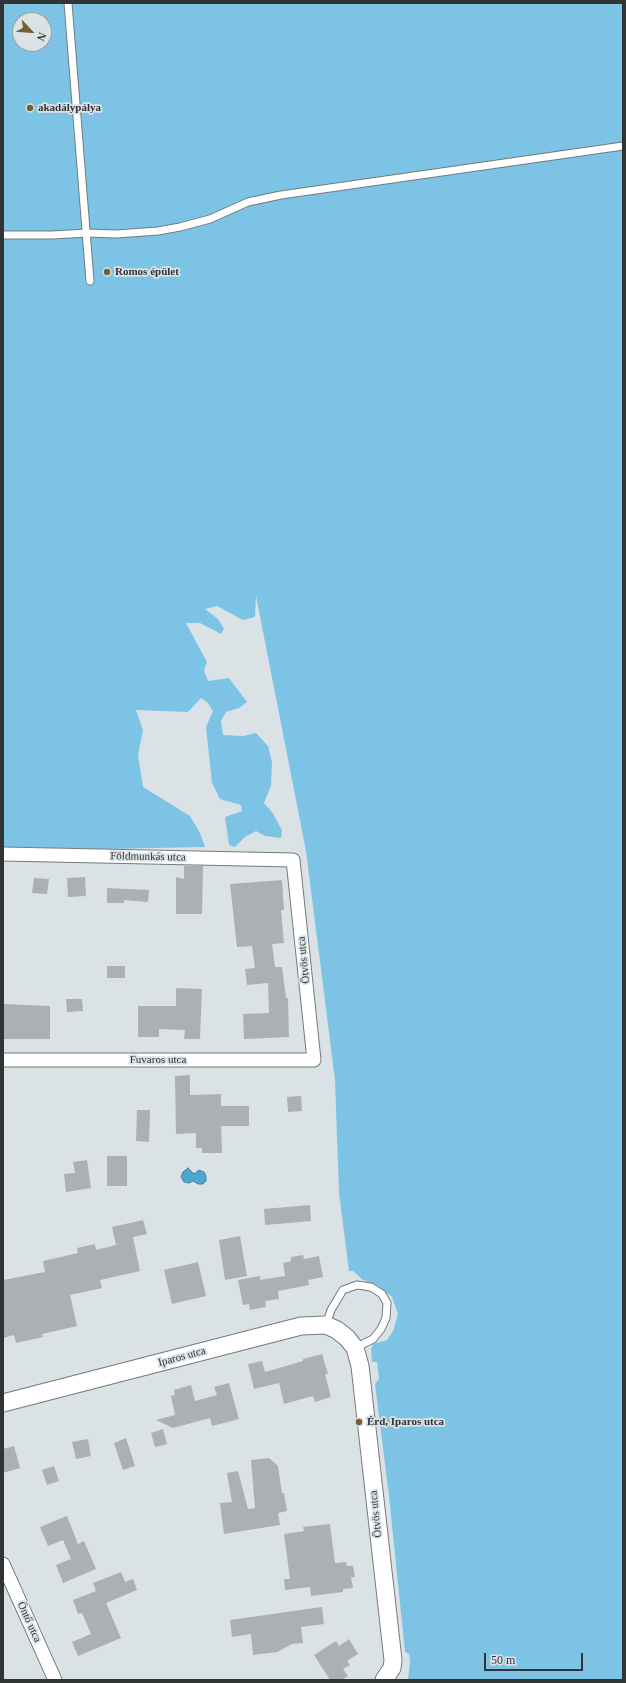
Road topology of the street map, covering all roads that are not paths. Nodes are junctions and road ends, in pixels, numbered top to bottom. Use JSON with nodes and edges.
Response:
{"nodes":[{"id":1,"x":68,"y":3,"type":"edge"},
{"id":2,"x":623,"y":146,"type":"edge"},
{"id":3,"x":87,"y":233,"type":"junction"},
{"id":4,"x":3,"y":235,"type":"edge"},
{"id":5,"x":90,"y":281,"type":"dead end"},
{"id":6,"x":3,"y":854,"type":"edge"},
{"id":7,"x":293,"y":860,"type":"joint"},
{"id":8,"x":3,"y":1060,"type":"edge"},
{"id":9,"x":314,"y":1060,"type":"joint"},
{"id":10,"x":326,"y":1325,"type":"junction"},
{"id":11,"x":354,"y":1348,"type":"junction"},
{"id":12,"x":3,"y":1403,"type":"edge"},
{"id":13,"x":3,"y":1564,"type":"edge"},
{"id":14,"x":388,"y":1678,"type":"edge"},
{"id":15,"x":55,"y":1680,"type":"edge"}],
"edges":[{"from":1,"to":3,"type":"lane"},
{"from":2,"to":3,"type":"lane"},
{"from":3,"to":4,"type":"lane"},
{"from":3,"to":5,"type":"lane"},
{"from":6,"to":7,"type":"street","name":"Földmunkás utca"},
{"from":7,"to":9,"type":"street","name":"Ötvös utca"},
{"from":8,"to":9,"type":"street","name":"Fuvaros utca"},
{"from":10,"to":11,"type":"street"},
{"from":10,"to":11,"type":"lane"},
{"from":10,"to":12,"type":"street","name":"Iparos utca"},
{"from":11,"to":14,"type":"street","name":"Ötvös utca"},
{"from":13,"to":15,"type":"street","name":"Öntő utca"}]}
